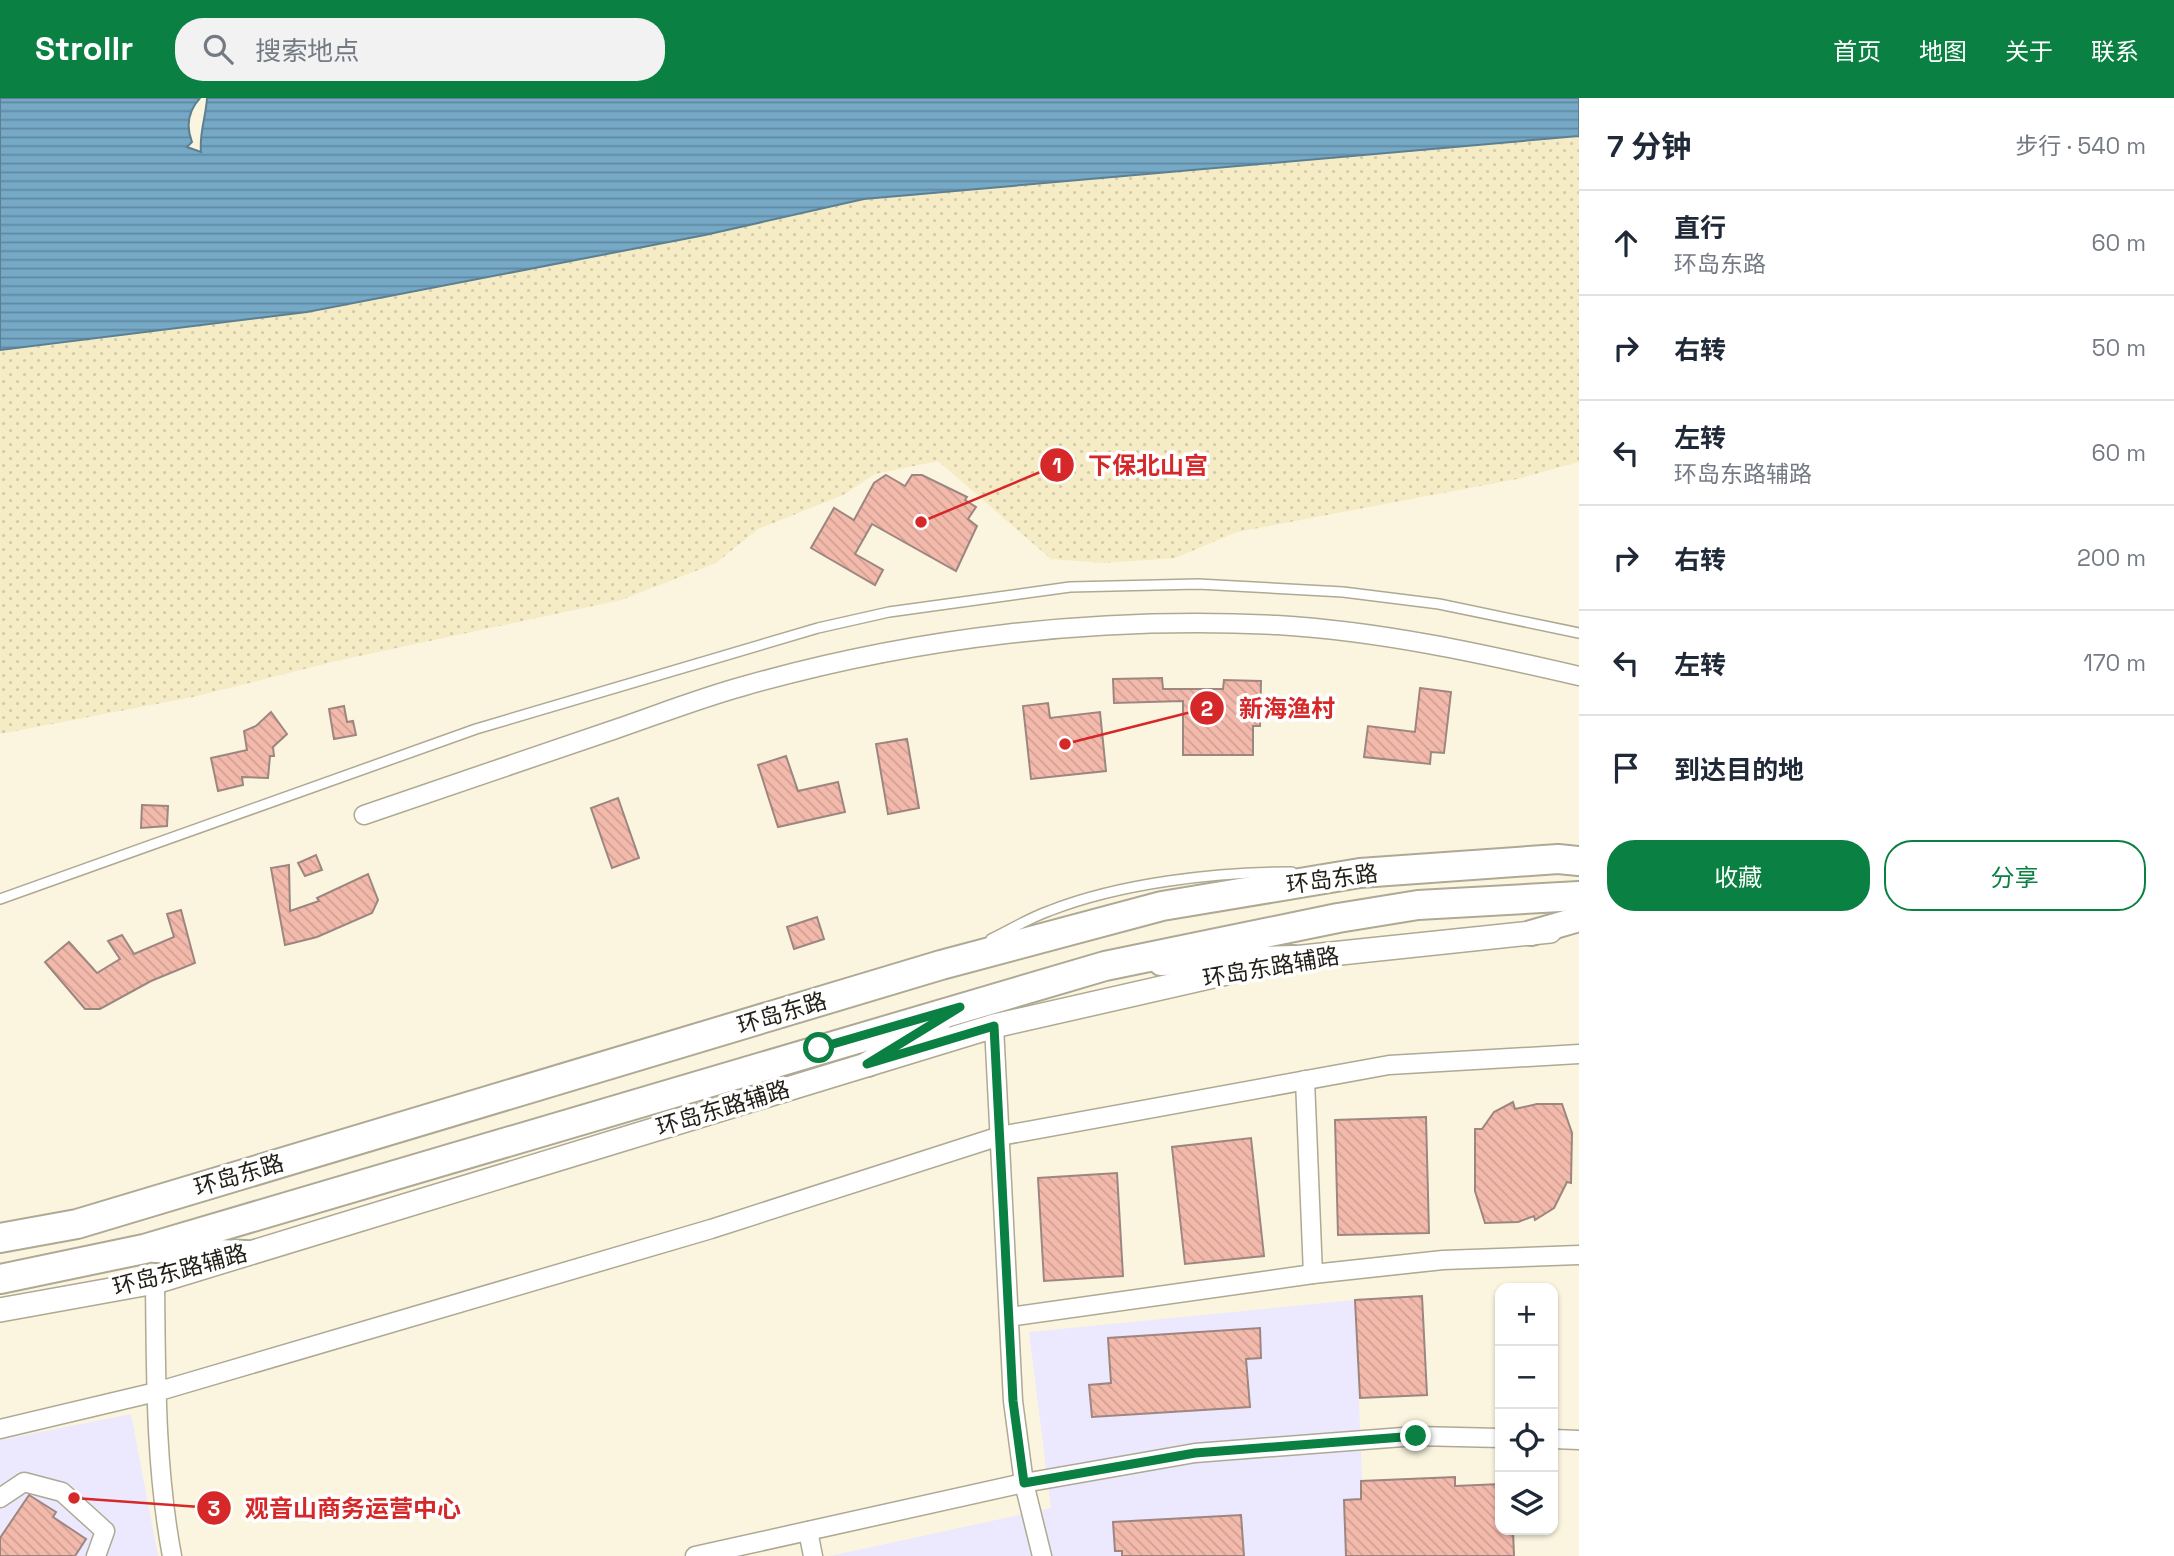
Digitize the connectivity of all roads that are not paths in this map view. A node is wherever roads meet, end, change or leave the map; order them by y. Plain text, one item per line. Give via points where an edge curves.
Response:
1 (1579, 633) edge
2 (1579, 676) edge
3 (364, 815) dead end
4 (1579, 861) edge
5 (1579, 896) edge
6 (0, 899) edge
7 (1579, 919) edge
8 (1579, 928) edge
9 (1531, 933) junction
10 (1293, 958) junction
11 (1105, 965) junction
12 (960, 1007) junction
13 (994, 1026) junction
14 (1579, 1054) edge
15 (867, 1064) junction
16 (1305, 1080) junction
17 (1000, 1136) junction
18 (0, 1238) edge
19 (144, 1249) junction
20 (246, 1253) junction
21 (1579, 1255) edge
22 (1313, 1274) junction
23 (0, 1279) edge
24 (155, 1282) junction
25 (0, 1310) edge
26 (1009, 1317) junction
27 (156, 1392) junction
28 (0, 1429) edge
29 (1495, 1438) edge
30 (1558, 1439) edge
31 (1579, 1440) edge
32 (1024, 1483) junction
33 (0, 1498) edge
34 (808, 1531) junction
35 (96, 1556) edge
36 (172, 1556) edge
37 (695, 1556) edge
38 (813, 1556) edge
39 (1042, 1556) edge

1 - 6 lane via 1439,604 1343,592 1198,584 1070,587 889,612 817,628 477,729
2 - 3 street via 1482,653 1277,625 1106,625 960,639 742,686
4 - 18 main road, 环岛东路 via 1360,873 1162,906 941,965 89,1220
5 - 11 main road, 环岛东路 via 1404,907
7 - 9 main road
8 - 9 street, 环岛东路辅路
9 - 10 street, 环岛东路辅路
10 - 11 main road
10 - 13 street, 环岛东路辅路
11 - 12 main road, 环岛东路
12 - 15 main road
12 - 19 main road, 环岛东路
13 - 15 street, 环岛东路辅路
13 - 17 street
14 - 16 street via 1389,1065
15 - 20 street, 环岛东路辅路
16 - 17 street
16 - 22 street
17 - 26 street
17 - 27 street via 711,1229
19 - 20 main road
19 - 23 main road, 环岛东路
20 - 24 street, 环岛东路辅路
21 - 22 street via 1443,1260
22 - 26 street
24 - 25 street, 环岛东路辅路
24 - 27 street
26 - 32 street via 1013,1401
27 - 28 street
27 - 36 street
29 - 32 street via 1416,1436 1195,1453
30 - 31 street
32 - 34 street
32 - 39 street
33 - 35 street via 24,1482 62,1492 105,1531
34 - 37 street
34 - 38 street

